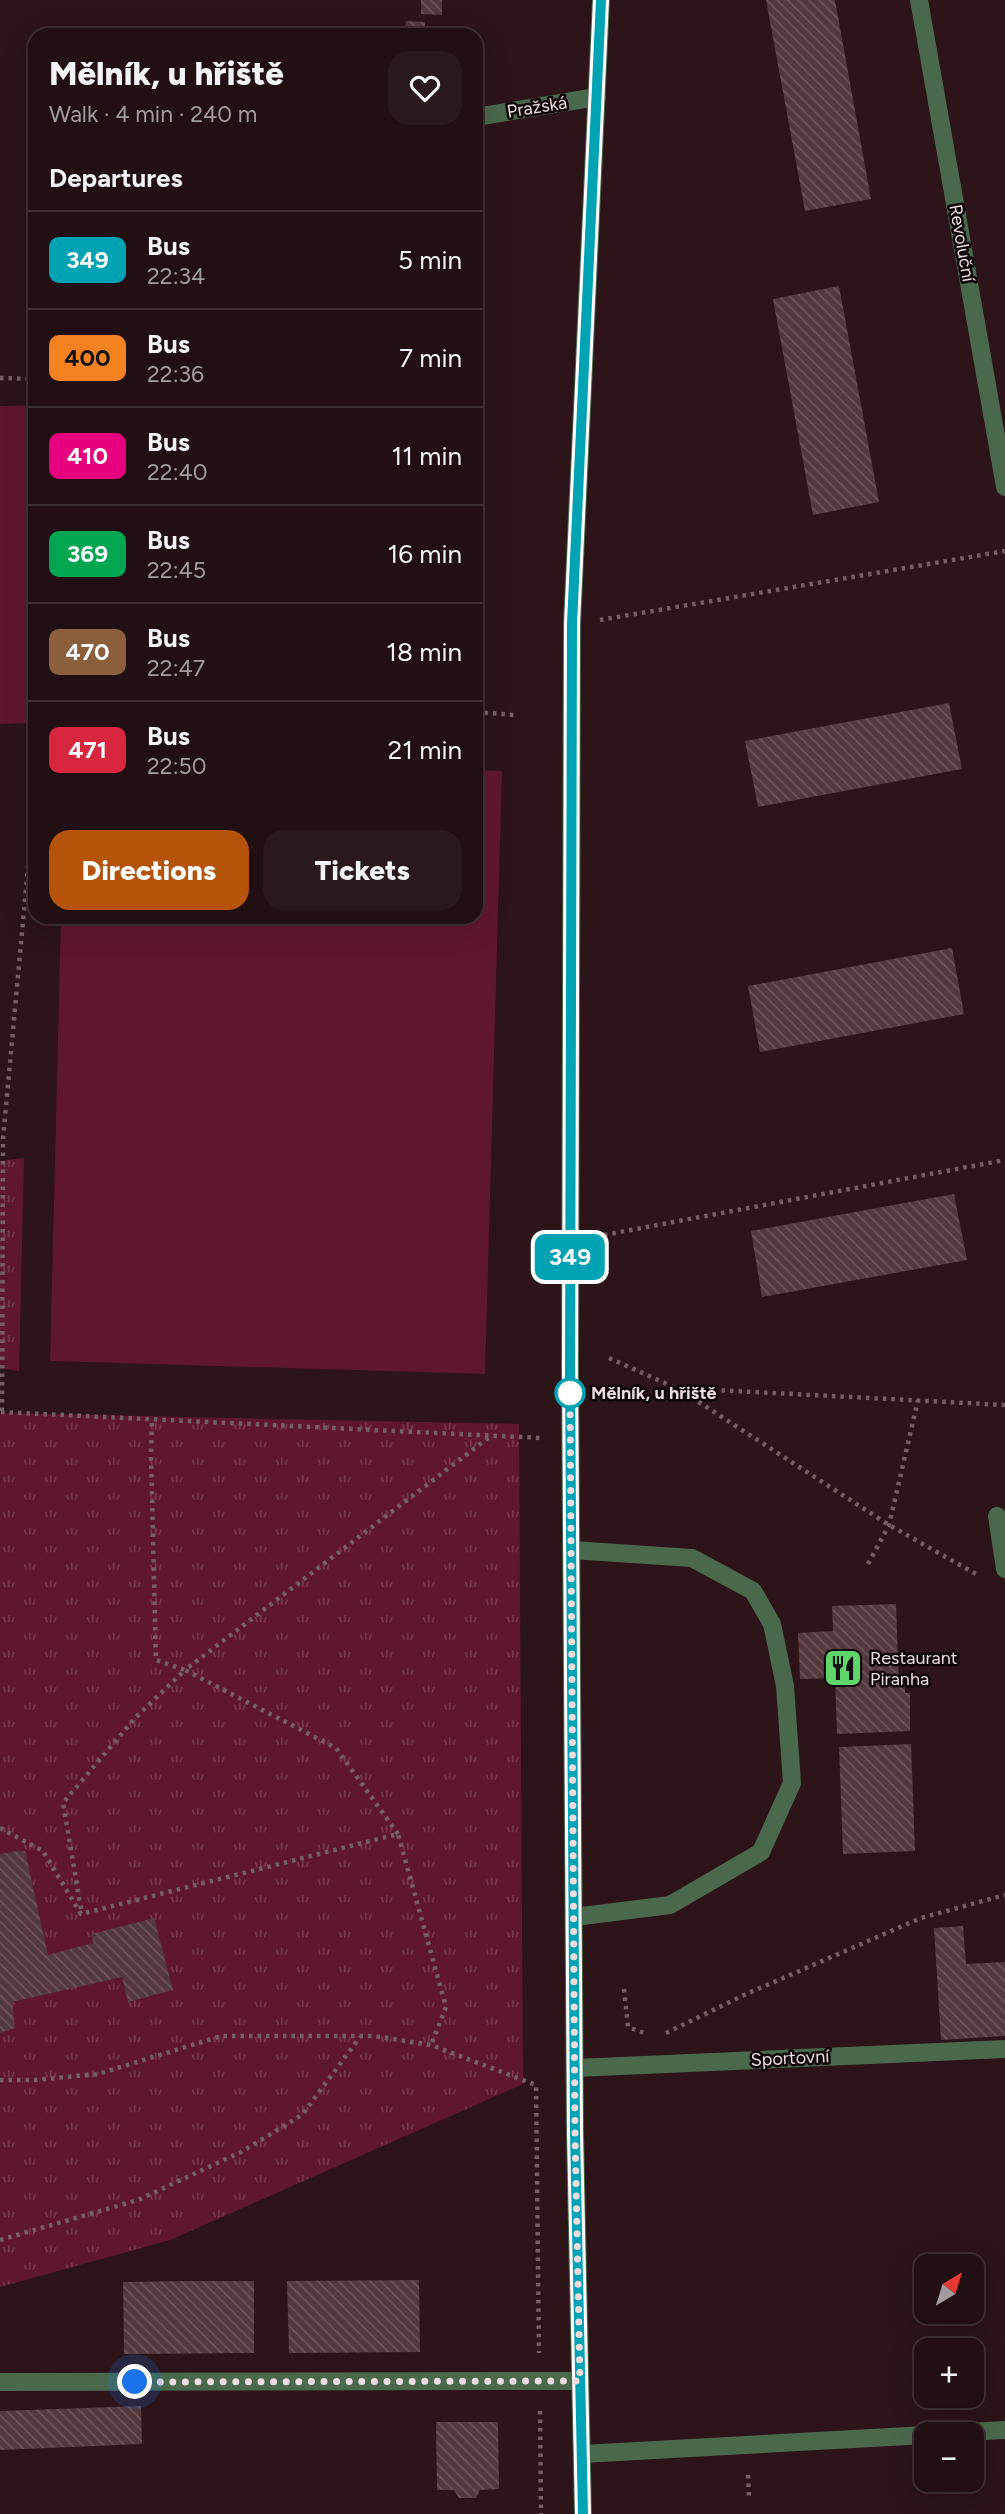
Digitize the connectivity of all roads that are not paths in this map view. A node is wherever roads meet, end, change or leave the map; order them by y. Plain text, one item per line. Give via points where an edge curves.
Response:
1 (601, 0) edge
2 (919, 0) edge
3 (597, 97) junction
4 (483, 116) edge
5 (1005, 486) edge
6 (997, 1516) dead end
7 (572, 1550) junction
8 (1005, 1569) edge
9 (574, 1917) junction
10 (1005, 2049) edge
11 (575, 2068) junction
12 (580, 2381) junction
13 (0, 2382) edge
14 (1005, 2430) edge
15 (984, 2431) edge
16 (914, 2436) edge
17 (582, 2454) junction
18 (583, 2514) edge

1 - 3 street
2 - 5 street, Revoluční
3 - 4 street, Pražská
3 - 7 street via 572,624
6 - 8 street
7 - 9 street
7 - 9 street via 692,1558 753,1591 772,1624 785,1686 792,1783 761,1852 670,1905
9 - 11 street
10 - 11 street, Sportovní
11 - 12 street
12 - 13 street
12 - 17 street
14 - 15 street
16 - 17 street
17 - 18 street

